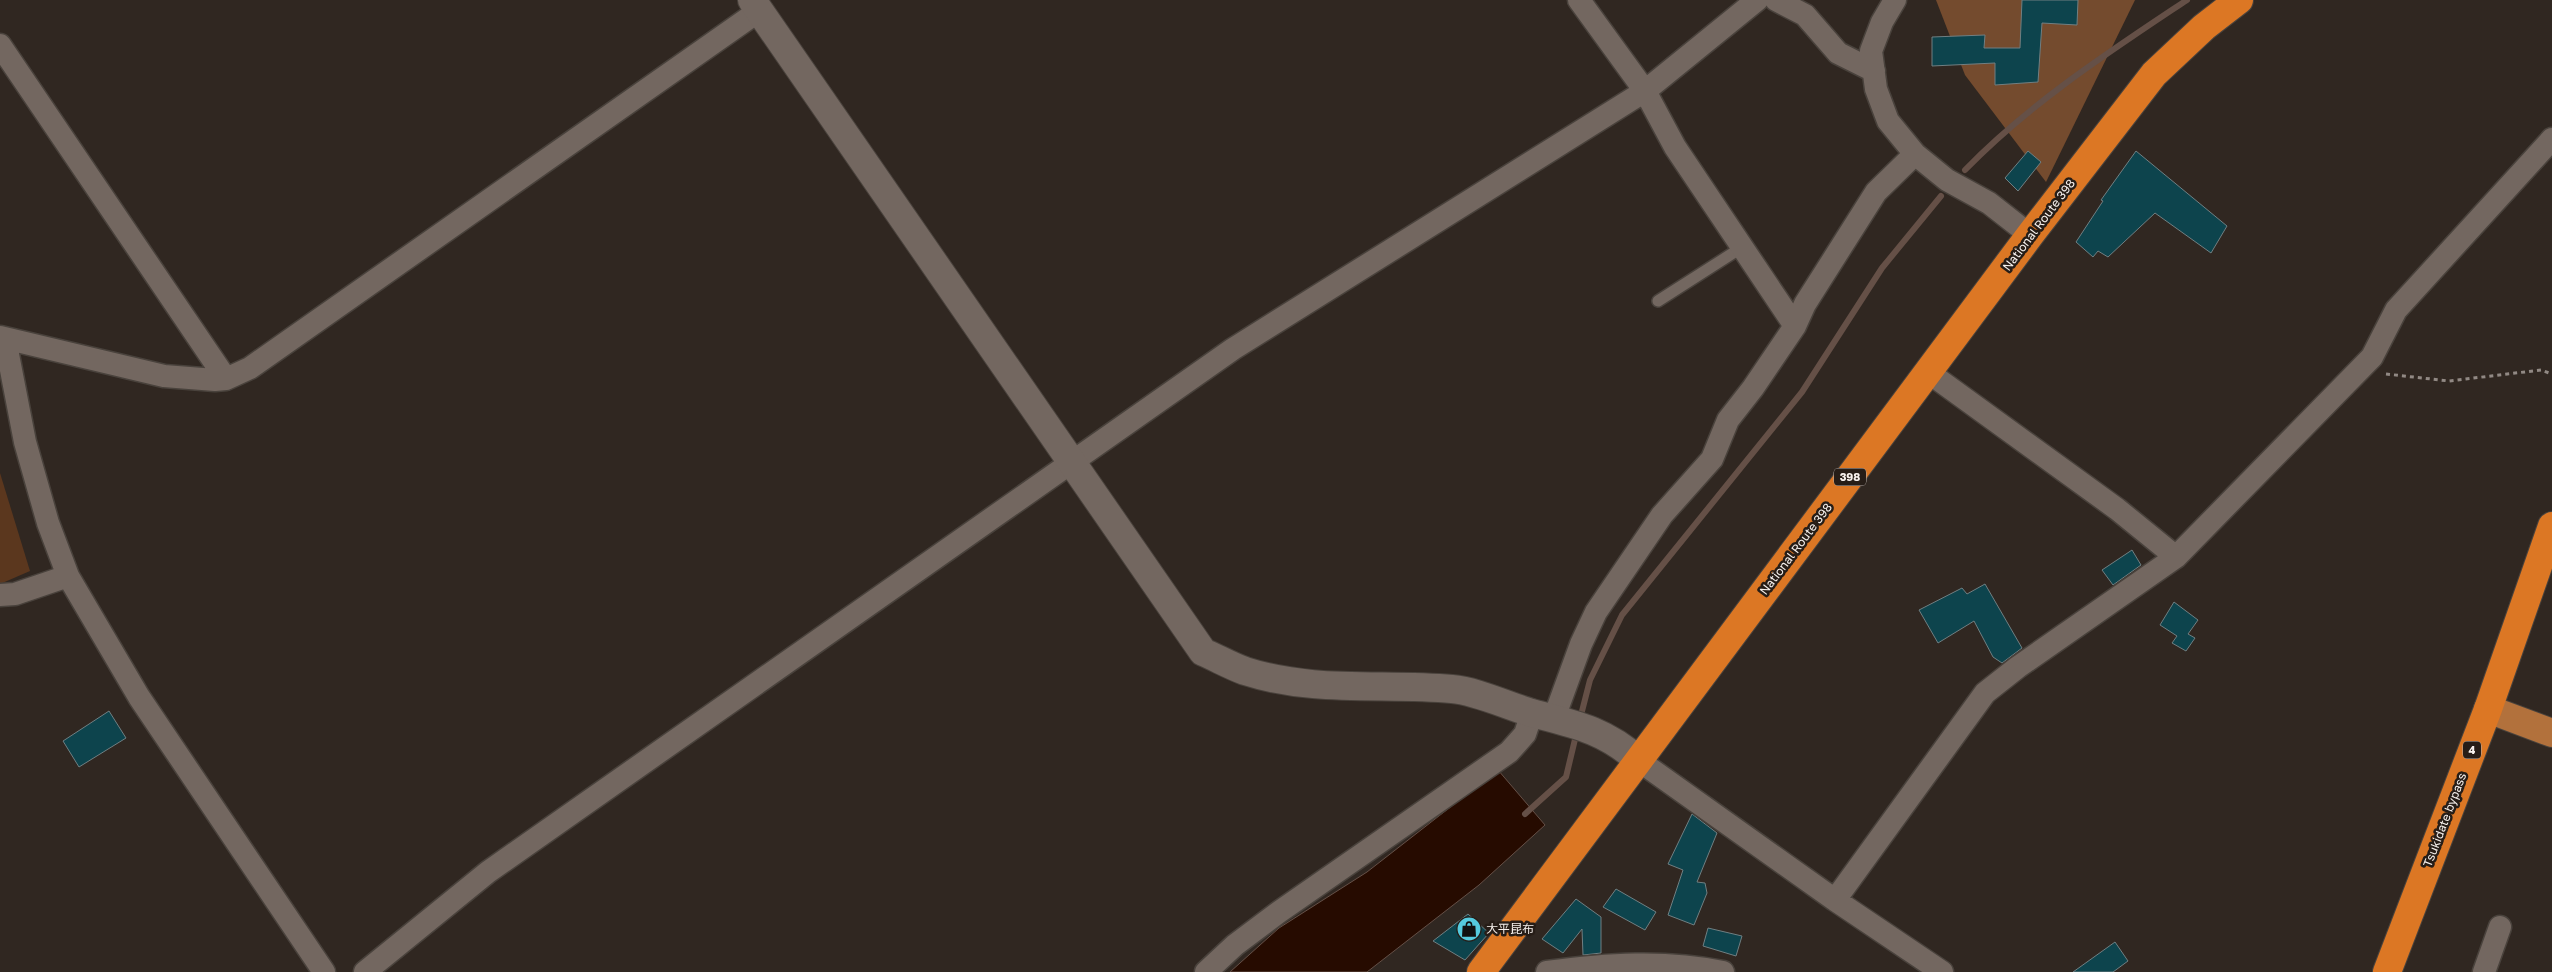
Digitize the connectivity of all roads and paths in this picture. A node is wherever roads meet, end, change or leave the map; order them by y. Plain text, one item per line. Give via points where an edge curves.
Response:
1 (1579, 0) edge
2 (1757, 0) edge
3 (1776, 0) edge
4 (1896, 0) edge
5 (2239, 0) edge
6 (756, 5) edge
7 (0, 45) edge
8 (1874, 71) junction
9 (1645, 91) junction
10 (2552, 139) edge
11 (1915, 154) junction
12 (2030, 235) junction
13 (1744, 246) junction
14 (1658, 301) dead end
15 (1795, 326) junction
16 (3, 338) edge
17 (1928, 372) junction
18 (2552, 374) edge
19 (2353, 376) junction
20 (226, 379) junction
21 (1072, 463) junction
22 (2552, 526) edge
23 (2176, 557) junction
24 (68, 576) junction
25 (0, 595) edge
26 (2488, 709) junction
27 (1550, 717) junction
28 (2552, 732) edge
29 (1638, 760) junction
30 (1835, 900) junction
31 (2500, 927) dead end
32 (324, 972) edge
33 (365, 972) edge
34 (1206, 972) edge
35 (1482, 972) edge
36 (1548, 972) edge
37 (1723, 972) edge
38 (1942, 972) edge
39 (2386, 972) edge
40 (2484, 972) edge

1 - 9 street
2 - 9 street
3 - 8 street via 1805,15 1838,53
4 - 8 street via 1882,22 1871,51
5 - 12 highway, National Route 398 / 398 via 2204,27 2154,74
6 - 20 street via 250,368
6 - 21 street
7 - 20 street
8 - 11 street via 1876,89 1888,121
9 - 13 street via 1675,148
9 - 21 street via 1233,349
10 - 19 street via 2396,310 2372,356
11 - 12 street via 1947,180 1988,203
11 - 15 street via 1876,192 1805,304
12 - 17 highway, National Route 398 / 398
13 - 14 lane
13 - 15 street
15 - 27 street via 1728,420 1712,459 1662,515 1596,612
16 - 20 street via 164,376
16 - 24 street via 48,523
17 - 23 street via 2117,509
17 - 29 highway, National Route 398 / 398
18 - 19 path via 2541,370 2449,381 2394,373
19 - 23 street
21 - 27 street via 1203,652 1244,671 1287,681 1333,686 1454,689
21 - 33 street via 488,872
22 - 26 highway, Tsukidate bypass / 4
23 - 30 street via 1984,693
24 - 25 street via 15,594
24 - 32 street via 139,697
26 - 28 main road
26 - 39 highway, Tsukidate bypass / 4
27 - 29 street via 1605,736 1619,743
27 - 34 street via 1525,734 1508,752 1234,945
29 - 30 street
29 - 35 highway, National Route 398 / 398
30 - 38 street
31 - 40 street
36 - 37 street via 1611,964 1661,965

